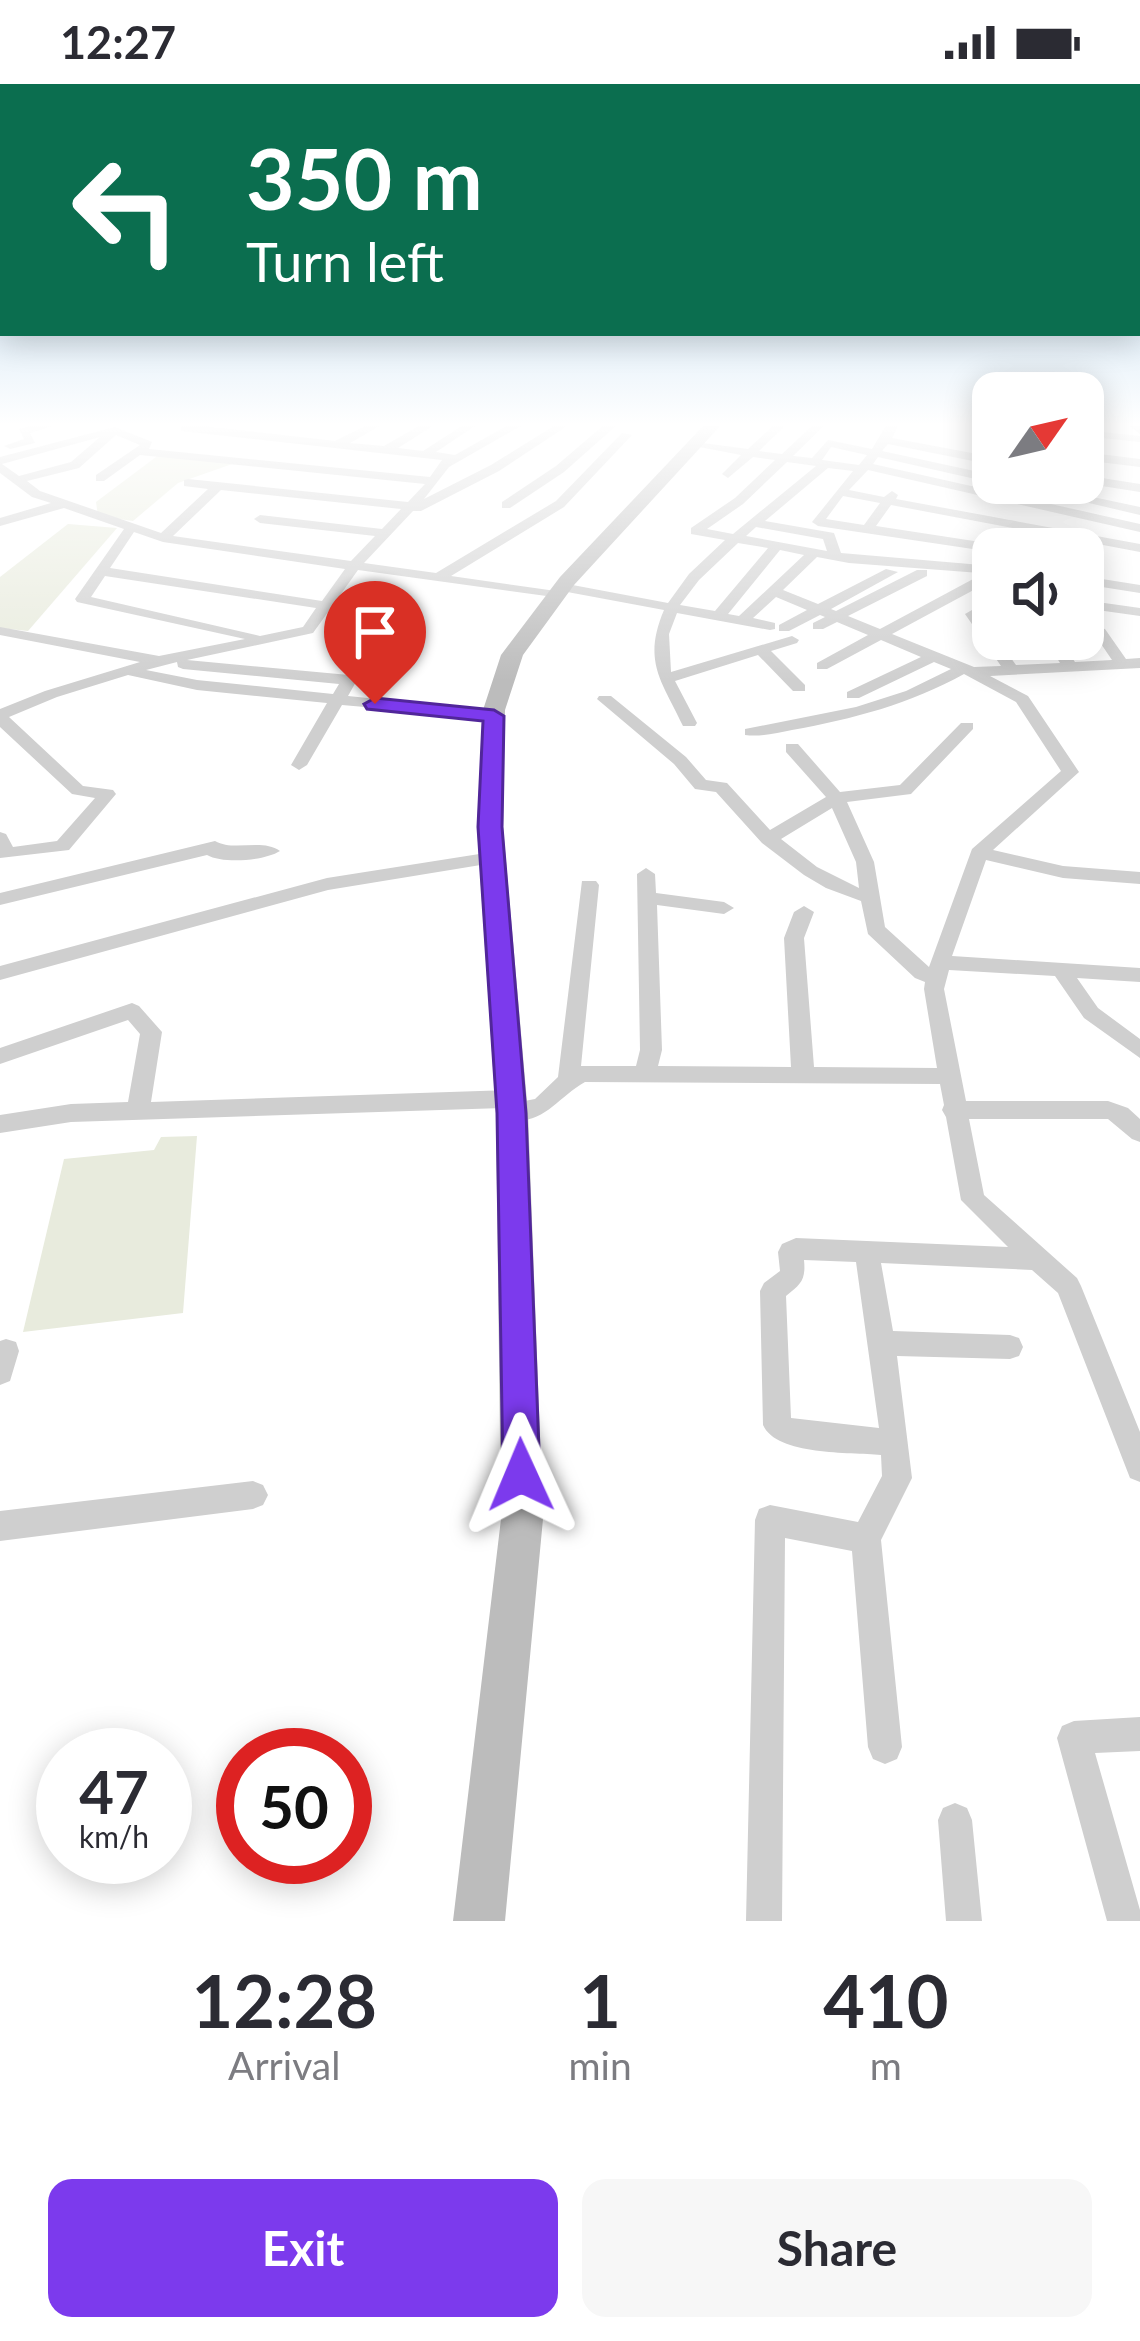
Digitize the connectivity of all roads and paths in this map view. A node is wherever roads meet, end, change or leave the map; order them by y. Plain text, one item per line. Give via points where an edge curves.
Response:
1 (41, 510) edge
2 (82, 510) edge
3 (193, 510) edge
4 (268, 510) edge
5 (391, 510) edge
6 (408, 510) edge
7 (411, 510) edge
8 (551, 510) edge
9 (634, 510) edge
10 (723, 510) edge
11 (770, 510) edge
12 (834, 510) edge
13 (881, 510) edge
14 (933, 510) edge
15 (938, 510) joint
16 (1056, 510) edge
17 (406, 512) junction
18 (761, 518) junction
19 (260, 519) junction
20 (0, 522) edge
21 (827, 527) junction
22 (130, 528) junction
23 (1140, 528) edge
24 (867, 529) junction
25 (385, 533) junction
26 (164, 538) junction
27 (738, 538) junction
28 (972, 545) edge
29 (776, 546) junction
30 (235, 548) junction
31 (1140, 548) edge
32 (814, 553) junction
33 (835, 556) junction
34 (355, 565) junction
35 (972, 568) edge
36 (100, 571) junction
37 (891, 572) dead end
38 (922, 573) dead end
39 (438, 578) junction
40 (1104, 583) edge
41 (972, 585) edge
42 (1140, 589) edge
43 (771, 590) junction
44 (559, 591) junction
45 (328, 606) junction
46 (1104, 607) edge
47 (674, 608) junction
48 (1140, 611) edge
49 (718, 616) junction
50 (835, 616) junction
51 (817, 618) junction
52 (742, 621) junction
53 (0, 631) edge
54 (782, 631) junction
55 (880, 636) junction
56 (1104, 636) edge
57 (264, 638) junction
58 (762, 650) junction
59 (933, 658) junction
60 (1005, 660) edge
61 (1066, 660) edge
62 (159, 661) junction
63 (1131, 663) edge
64 (822, 666) dead end
65 (1071, 667) junction
66 (1012, 670) junction
67 (127, 671) junction
68 (967, 671) junction
69 (896, 676) junction
70 (667, 679) junction
71 (799, 688) dead end
72 (923, 692) junction
73 (853, 695) dead end
74 (605, 699) dead end
75 (339, 700) junction
76 (0, 716) edge
77 (494, 716) junction
78 (689, 723) dead end
79 (967, 726) dead end
80 (751, 732) dead end
81 (792, 748) dead end
82 (299, 765) dead end
83 (836, 798) junction
84 (0, 838) edge
85 (768, 838) junction
86 (271, 851) dead end
87 (979, 853) junction
88 (492, 858) junction
89 (646, 874) dead end
90 (1140, 878) edge
91 (589, 885) dead end
92 (872, 897) junction
93 (648, 898) junction
94 (0, 899) edge
95 (724, 908) dead end
96 (804, 912) dead end
97 (938, 970) junction
98 (1060, 970) junction
99 (0, 973) edge
100 (1140, 975) edge
101 (1140, 1051) edge
102 (0, 1056) edge
103 (645, 1074) junction
104 (803, 1075) junction
105 (947, 1076) junction
106 (569, 1080) junction
107 (511, 1106) junction
108 (138, 1110) junction
109 (953, 1110) junction
110 (0, 1124) edge
111 (1140, 1133) edge
112 (867, 1253) junction
113 (1038, 1259) junction
114 (882, 1343) junction
115 (1010, 1347) dead end
116 (1133, 1423) edge
117 (894, 1444) junction
118 (1140, 1468) edge
119 (254, 1495) dead end
120 (0, 1526) edge
121 (866, 1539) junction
122 (1140, 1734) edge
123 (885, 1747) dead end
124 (955, 1820) dead end
125 (479, 1921) edge
126 (764, 1921) edge
127 (964, 1921) edge
128 (1124, 1921) edge

1 - 20 street
2 - 22 street
3 - 26 street
4 - 19 street
5 - 17 street
6 - 17 street
7 - 17 street
8 - 39 street
9 - 44 main road
10 - 27 street via 696,531
11 - 18 street
12 - 21 street
13 - 24 street
14 - 15 street
15 - 31 street
16 - 23 street
17 - 25 street
18 - 21 street
18 - 27 street
19 - 25 street
19 - 30 street
21 - 24 street
21 - 33 street
22 - 26 street
22 - 36 street
24 - 28 street
25 - 34 street
26 - 30 street
27 - 29 street
27 - 47 street via 698,572
29 - 32 street
29 - 49 street
30 - 34 street
32 - 33 street
32 - 43 street
33 - 35 street
34 - 39 street
34 - 45 street
36 - 45 street
36 - 57 street via 82,599
37 - 51 street
38 - 50 street
39 - 44 street
40 - 42 street
41 - 55 street
43 - 51 street
43 - 52 street
44 - 47 street
44 - 77 main road via 512,655
45 - 57 street via 308,630
46 - 48 street
47 - 49 street
47 - 70 street via 661,633
49 - 52 street
50 - 51 street
50 - 55 street
51 - 54 street
52 - 54 street
53 - 62 street
54 - 58 street
55 - 59 street
55 - 64 street
56 - 63 street
57 - 62 street
58 - 70 street
58 - 71 street
59 - 68 street
59 - 69 street
60 - 66 street
61 - 65 street
62 - 67 street
62 - 75 street via 349,680
63 - 65 street
65 - 66 street
66 - 68 street
67 - 75 street
67 - 76 street
68 - 72 street
68 - 87 street via 1022,700 1070,772
69 - 72 street
69 - 73 street
70 - 78 street
72 - 80 street via 854,716
74 - 85 street via 701,785 721,787
75 - 77 street
75 - 82 street
76 - 84 street via 78,790 107,794 63,846 6,854
77 - 88 main road
79 - 83 street via 905,790
81 - 83 street
83 - 85 street
83 - 92 street via 866,862
85 - 92 street via 854,896
86 - 94 street via 216,854 215,847
87 - 90 street
87 - 97 street
88 - 99 street via 327,884
88 - 107 main road
89 - 93 street
91 - 106 street
92 - 97 street via 880,935 922,973
93 - 95 street
93 - 103 street
96 - 104 street via 794,938
97 - 98 street
97 - 105 street
98 - 100 street
98 - 101 street via 1091,1013
102 - 108 street via 132,1011 151,1032
103 - 104 street
103 - 106 street
104 - 105 street
105 - 109 street
106 - 107 street via 542,1106
107 - 108 street
107 - 125 main road via 522,1519
108 - 110 street
109 - 111 street via 1108,1110
109 - 113 street via 973,1200
112 - 113 street
112 - 114 street
112 - 117 street via 790,1252 793,1276 773,1291 777,1425 788,1433
113 - 116 street via 1068,1286
114 - 115 street
114 - 117 street
116 - 118 street
117 - 121 street via 897,1478
119 - 120 street
121 - 123 street
121 - 126 street via 770,1520
122 - 128 street via 1074,1738
124 - 127 street

